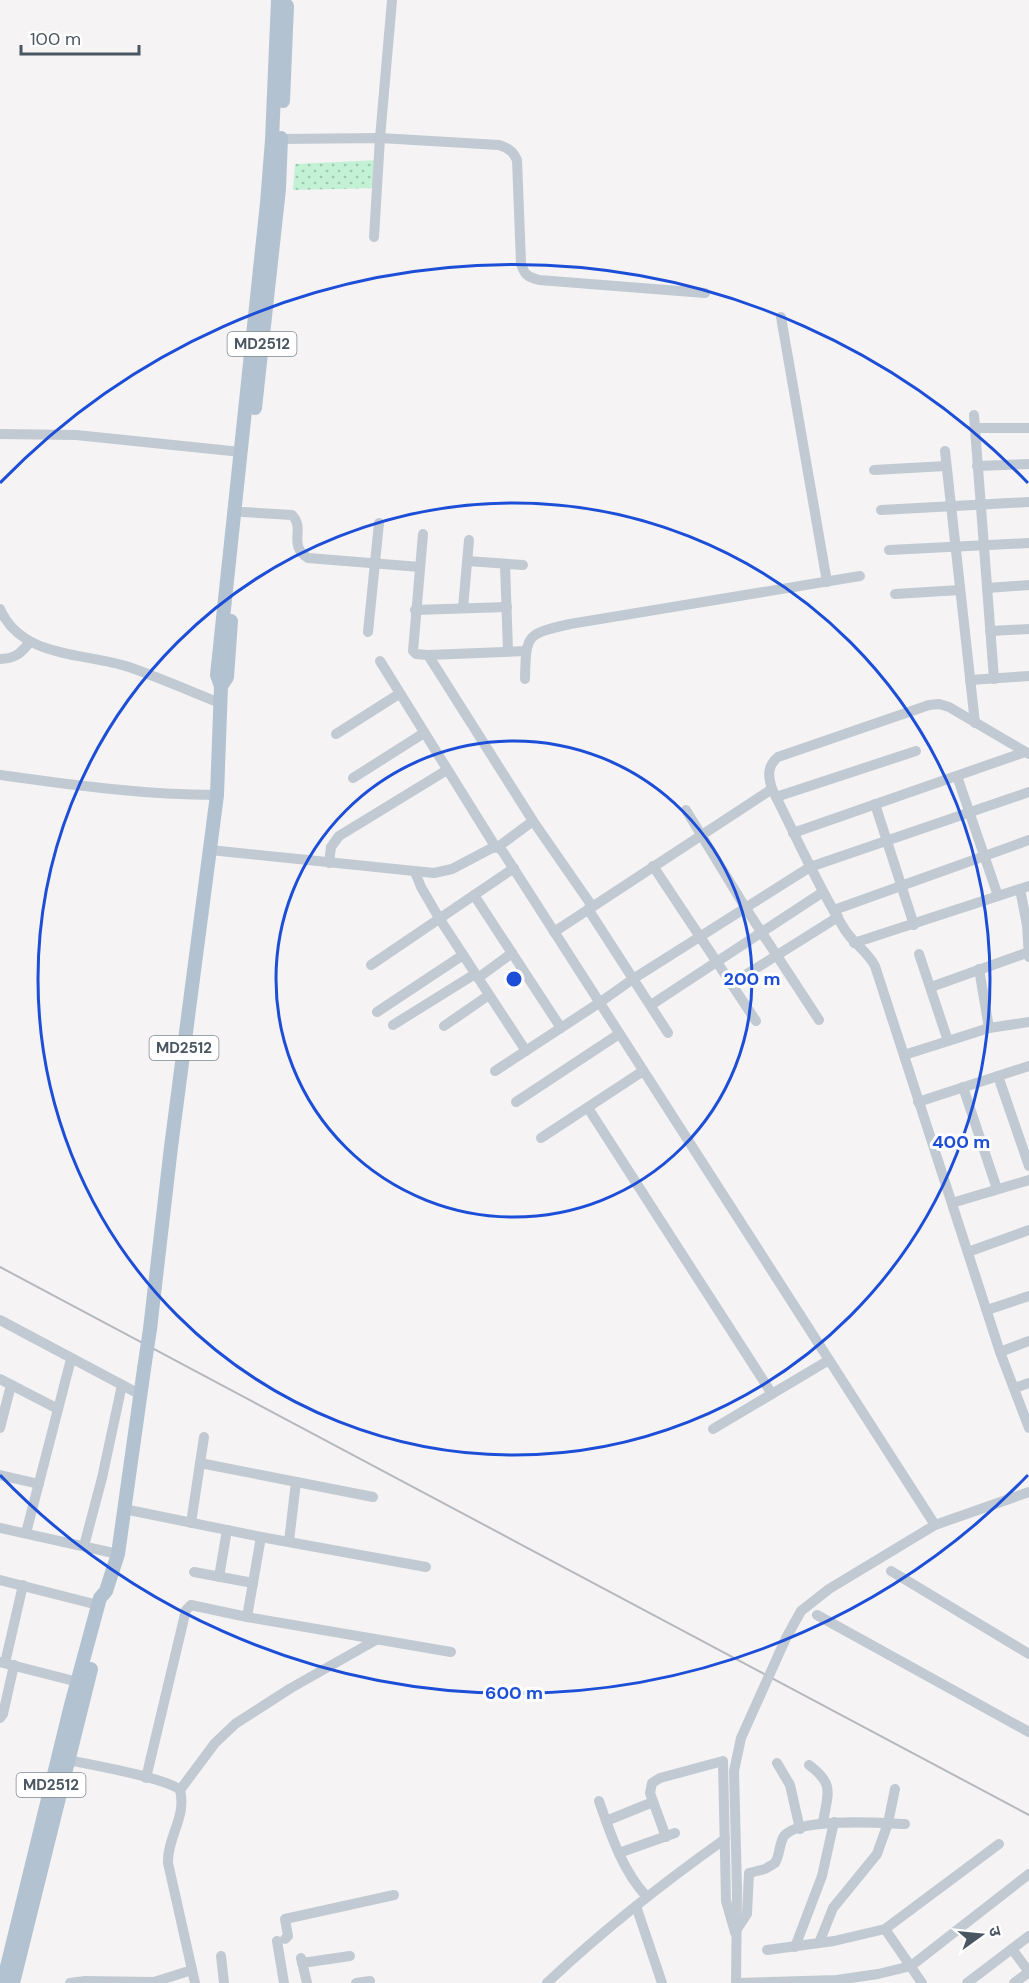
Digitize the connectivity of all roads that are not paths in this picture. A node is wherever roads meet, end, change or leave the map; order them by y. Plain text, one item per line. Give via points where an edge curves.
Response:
1 (278, 0) edge
2 (287, 0) edge
3 (392, 0) edge
4 (380, 138) junction
5 (281, 140) junction
6 (374, 237) dead end
7 (705, 293) dead end
8 (781, 317) dead end
9 (974, 415) dead end
10 (974, 428) junction
11 (1029, 428) edge
12 (0, 435) edge
13 (945, 451) dead end
14 (242, 452) junction
15 (1029, 464) edge
16 (946, 466) junction
17 (977, 466) junction
18 (874, 470) dead end
19 (1029, 502) edge
20 (980, 504) junction
21 (951, 506) junction
22 (881, 510) dead end
23 (243, 512) junction
24 (379, 523) dead end
25 (423, 534) dead end
26 (469, 540) dead end
27 (1029, 543) edge
28 (983, 545) junction
29 (955, 547) junction
30 (889, 550) dead end
31 (467, 561) junction
32 (374, 563) junction
33 (505, 564) junction
34 (523, 565) dead end
35 (420, 567) junction
36 (860, 576) dead end
37 (827, 582) junction
38 (1029, 585) edge
39 (987, 588) junction
40 (960, 590) junction
41 (895, 594) dead end
42 (507, 607) junction
43 (463, 608) junction
44 (0, 609) edge
45 (415, 610) junction
46 (1029, 629) edge
47 (368, 632) dead end
48 (990, 632) junction
49 (30, 642) junction
50 (508, 651) junction
51 (526, 651) junction
52 (428, 655) junction
53 (0, 659) edge
54 (380, 661) dead end
55 (1029, 676) edge
56 (525, 679) dead end
57 (993, 679) junction
58 (970, 680) junction
59 (221, 686) junction
60 (399, 694) junction
61 (220, 703) junction
62 (975, 723) junction
63 (336, 734) dead end
64 (424, 734) junction
65 (916, 751) dead end
66 (1027, 753) edge
67 (447, 770) junction
68 (0, 775) edge
69 (957, 776) junction
70 (354, 778) dead end
71 (1029, 792) edge
72 (773, 793) junction
73 (217, 795) junction
74 (875, 804) junction
75 (686, 810) dead end
76 (969, 812) junction
77 (533, 821) junction
78 (793, 833) junction
79 (701, 835) junction
80 (887, 839) junction
81 (1029, 840) edge
82 (496, 847) junction
83 (210, 850) junction
84 (983, 856) junction
85 (329, 863) junction
86 (653, 866) junction
87 (810, 867) junction
88 (514, 868) junction
89 (415, 872) junction
90 (902, 885) junction
91 (1024, 887) edge
92 (823, 892) junction
93 (474, 895) junction
94 (998, 896) junction
95 (590, 907) junction
96 (745, 907) junction
97 (836, 914) junction
98 (439, 918) junction
99 (914, 925) junction
100 (761, 931) junction
101 (554, 932) junction
102 (699, 936) junction
103 (854, 943) junction
104 (1029, 952) edge
105 (512, 953) junction
106 (777, 954) junction
107 (919, 954) dead end
108 (463, 955) junction
109 (1029, 957) edge
110 (716, 962) junction
111 (371, 965) dead end
112 (979, 969) junction
113 (477, 976) junction
114 (633, 978) junction
115 (731, 984) junction
116 (931, 987) junction
117 (489, 994) junction
118 (599, 1004) junction
119 (651, 1005) junction
120 (377, 1012) dead end
121 (819, 1020) dead end
122 (756, 1021) dead end
123 (1029, 1022) edge
124 (393, 1025) dead end
125 (444, 1026) dead end
126 (561, 1028) junction
127 (989, 1028) junction
128 (668, 1033) dead end
129 (619, 1034) junction
130 (948, 1041) junction
131 (526, 1051) junction
132 (904, 1055) junction
133 (1029, 1066) edge
134 (495, 1071) dead end
135 (643, 1071) junction
136 (998, 1076) junction
137 (963, 1087) junction
138 (918, 1101) junction
139 (516, 1102) dead end
140 (588, 1108) junction
141 (541, 1138) dead end
142 (1029, 1166) edge
143 (1029, 1180) edge
144 (997, 1189) junction
145 (952, 1203) junction
146 (1029, 1230) edge
147 (968, 1252) junction
148 (1029, 1296) edge
149 (987, 1310) junction
150 (0, 1320) edge
151 (1029, 1341) edge
152 (1000, 1352) junction
153 (71, 1359) junction
154 (829, 1360) junction
155 (0, 1380) edge
156 (1029, 1383) edge
157 (11, 1385) junction
158 (122, 1385) junction
159 (1015, 1388) junction
160 (772, 1394) junction
161 (141, 1395) junction
162 (58, 1409) junction
163 (1028, 1424) edge
164 (0, 1428) edge
165 (713, 1429) dead end
166 (204, 1437) dead end
167 (200, 1463) junction
168 (0, 1475) edge
169 (296, 1482) junction
170 (39, 1484) junction
171 (1029, 1492) edge
172 (373, 1497) dead end
173 (124, 1509) junction
174 (191, 1523) junction
175 (935, 1525) junction
176 (0, 1528) edge
177 (228, 1530) junction
178 (26, 1533) junction
179 (261, 1537) junction
180 (289, 1541) junction
181 (84, 1546) junction
182 (118, 1554) junction
183 (426, 1567) dead end
184 (891, 1571) dead end
185 (194, 1572) dead end
186 (219, 1577) junction
187 (0, 1580) edge
188 (253, 1583) junction
189 (23, 1585) junction
190 (106, 1591) junction
191 (98, 1605) junction
192 (817, 1615) dead end
193 (247, 1617) junction
194 (376, 1640) junction
195 (451, 1652) dead end
196 (1029, 1654) edge
197 (6, 1663) edge
198 (78, 1682) junction
199 (0, 1718) edge
200 (1029, 1732) edge
201 (63, 1759) junction
202 (777, 1763) dead end
203 (809, 1765) dead end
204 (146, 1778) junction
205 (895, 1789) dead end
206 (180, 1790) junction
207 (599, 1801) dead end
208 (653, 1802) junction
209 (606, 1821) junction
210 (828, 1822) junction
211 (888, 1823) junction
212 (905, 1824) dead end
213 (800, 1828) junction
214 (725, 1839) junction
215 (999, 1844) dead end
216 (619, 1853) junction
217 (1029, 1874) edge
218 (394, 1895) dead end
219 (647, 1896) junction
220 (636, 1906) junction
221 (885, 1929) junction
222 (735, 1932) junction
223 (1029, 1936) edge
224 (819, 1943) junction
225 (6, 1945) edge
226 (795, 1947) junction
227 (1012, 1949) junction
228 (767, 1950) dead end
229 (221, 1956) dead end
230 (350, 1956) dead end
231 (911, 1966) junction
232 (192, 1970) junction
233 (1029, 1972) edge
234 (370, 1981) dead end
235 (154, 1982) edge
236 (838, 1982) edge
237 (3, 1983) edge
238 (13, 1983) edge
239 (70, 1983) edge
240 (195, 1983) edge
241 (224, 1983) edge
242 (284, 1983) edge
243 (307, 1983) edge
244 (356, 1983) edge
245 (547, 1983) edge
246 (662, 1983) edge
247 (736, 1983) edge
248 (922, 1983) edge
249 (967, 1983) edge
250 (1014, 1983) edge

1 - 14 main road, MD2512 via 272,140
2 - 5 main road, MD2512
3 - 4 street
4 - 5 street
4 - 6 street
4 - 7 street via 499,145 514,153 521,263 528,278
5 - 23 main road, MD2512
8 - 37 street
9 - 10 street
10 - 11 street
10 - 17 street
12 - 14 street via 76,435
13 - 16 street
14 - 59 main road, MD2512 via 217,675
15 - 17 street
16 - 18 street
16 - 21 street
17 - 20 street
19 - 20 street
20 - 21 street
20 - 28 street
21 - 22 street
21 - 29 street
23 - 32 street via 292,515 297,524 298,550 308,558
23 - 59 main road, MD2512 via 227,677
24 - 32 street
25 - 35 street
26 - 31 street
27 - 28 street
28 - 29 street
28 - 39 street
29 - 30 street
29 - 40 street
31 - 33 street
31 - 43 street
32 - 35 street
32 - 47 street
33 - 34 street
33 - 42 street
35 - 45 street
36 - 37 street
37 - 51 street via 539,631 529,640
38 - 39 street
39 - 48 street
40 - 41 street
40 - 58 street
42 - 43 street
42 - 50 street
43 - 45 street
44 - 49 street via 12,630
45 - 52 street via 412,651
46 - 48 street
48 - 57 street
49 - 53 street via 18,656
49 - 61 street via 127,666
50 - 51 street
50 - 52 street
51 - 56 street
52 - 77 street
54 - 60 street
55 - 57 street
57 - 58 street
58 - 62 street
59 - 61 main road, MD2512
60 - 63 street
60 - 64 street
61 - 73 main road, MD2512
62 - 66 street
62 - 72 street via 949,707 929,705 778,757 769,768
64 - 67 street
64 - 70 street
65 - 72 street
66 - 69 street
67 - 82 street
67 - 85 street via 339,836 331,847
68 - 73 street via 139,793
69 - 74 street
69 - 76 street
71 - 76 street
72 - 78 street
72 - 79 street
73 - 83 main road, MD2512
74 - 78 street
74 - 80 street
75 - 79 street
76 - 80 street
76 - 84 street
77 - 82 street
77 - 95 street
78 - 87 street
79 - 86 street
79 - 96 street
80 - 87 street
80 - 90 street
81 - 84 street
82 - 88 street
82 - 89 street via 452,870
83 - 85 street
83 - 161 main road, MD2512, bridge
84 - 90 street
84 - 94 street
85 - 89 street
86 - 95 street
86 - 102 street
87 - 92 street
87 - 96 street
88 - 93 street
88 - 101 street
89 - 98 street
90 - 97 street
90 - 99 street
91 - 94 street
91 - 104 street
92 - 97 street
92 - 100 street
93 - 98 street
93 - 105 street
94 - 99 street
95 - 101 street
95 - 114 street
96 - 100 street
96 - 102 street
97 - 103 street
97 - 106 street
98 - 108 street
98 - 111 street
99 - 103 street
100 - 106 street
100 - 110 street
101 - 118 street
102 - 110 street
102 - 114 street
103 - 132 street via 875,966
104 - 109 street
104 - 112 street
105 - 113 street
105 - 126 street
106 - 115 street
106 - 121 street
107 - 116 street
108 - 113 street
108 - 120 street
110 - 115 street
110 - 119 street
112 - 116 street
112 - 127 street
113 - 117 street
113 - 124 street
114 - 118 street
114 - 119 street
115 - 122 street
116 - 130 street
117 - 125 street
117 - 131 street
118 - 126 street
118 - 129 street
119 - 128 street
123 - 127 street
126 - 131 street
127 - 130 street
129 - 135 street
129 - 139 street
130 - 132 street
131 - 134 street
132 - 138 street
133 - 136 street
135 - 140 street
135 - 154 street
136 - 137 street
136 - 142 street
137 - 138 street
137 - 144 street
138 - 145 street
140 - 141 street
140 - 160 street
143 - 144 street
144 - 145 street
145 - 147 street
146 - 147 street
147 - 149 street
148 - 149 street
149 - 152 street
150 - 153 street
151 - 152 street
152 - 159 street
153 - 158 street
153 - 162 street
154 - 160 street
154 - 175 street
155 - 157 street
156 - 159 street
157 - 162 street
157 - 164 street
158 - 161 street
158 - 181 street
159 - 163 street
160 - 165 street
161 - 173 main road, MD2512
162 - 170 street
166 - 167 street
167 - 169 street
167 - 174 street
168 - 170 street
169 - 172 street
169 - 180 street
170 - 178 street
171 - 175 street
173 - 174 street
173 - 182 main road, MD2512
174 - 177 street
175 - 222 street, bridge via 829,1589 801,1611 786,1638 741,1738 734,1771
176 - 178 street
177 - 179 street
177 - 186 street
178 - 181 street
179 - 180 street
179 - 188 street
180 - 183 street
181 - 182 street
182 - 190 main road, MD2512
184 - 196 street
185 - 186 street
186 - 188 street
187 - 189 street
188 - 193 street
189 - 191 street
189 - 197 street
190 - 191 main road, MD2512
190 - 201 main road, MD2512 via 108,1601
191 - 198 main road, MD2512
192 - 200 street
193 - 194 street
193 - 204 street via 188,1607
194 - 195 street
194 - 206 street via 235,1724 215,1743
197 - 198 street
197 - 199 street
198 - 201 main road, MD2512
201 - 204 street
201 - 225 main road, MD2512
201 - 238 main road, MD2512
202 - 213 street via 790,1785
203 - 210 street via 827,1783
204 - 206 street
205 - 211 street
206 - 232 street via 183,1804 168,1863
207 - 209 street
208 - 209 street
208 - 214 street via 650,1787 655,1780 723,1761
208 - 216 street via 670,1835
209 - 216 street
210 - 211 street
210 - 213 street
210 - 226 street via 822,1876
211 - 212 street
211 - 224 street via 877,1854 833,1908
213 - 222 street via 785,1835 771,1867 749,1873 747,1914
214 - 219 street
214 - 222 street via 726,1901
215 - 221 street
216 - 219 street via 629,1874
217 - 231 street
218 - 242 street via 285,1919 288,1936 281,1940
219 - 220 street
220 - 245 street
220 - 246 street
221 - 224 street
221 - 231 street
222 - 247 street
223 - 227 street
224 - 226 street
225 - 237 main road, MD2512
226 - 228 street
227 - 233 street
227 - 249 street
229 - 241 street
230 - 243 street via 302,1961
231 - 236 street
231 - 248 street
232 - 235 street
232 - 240 street
233 - 250 street
234 - 244 street
235 - 239 street
236 - 247 street

